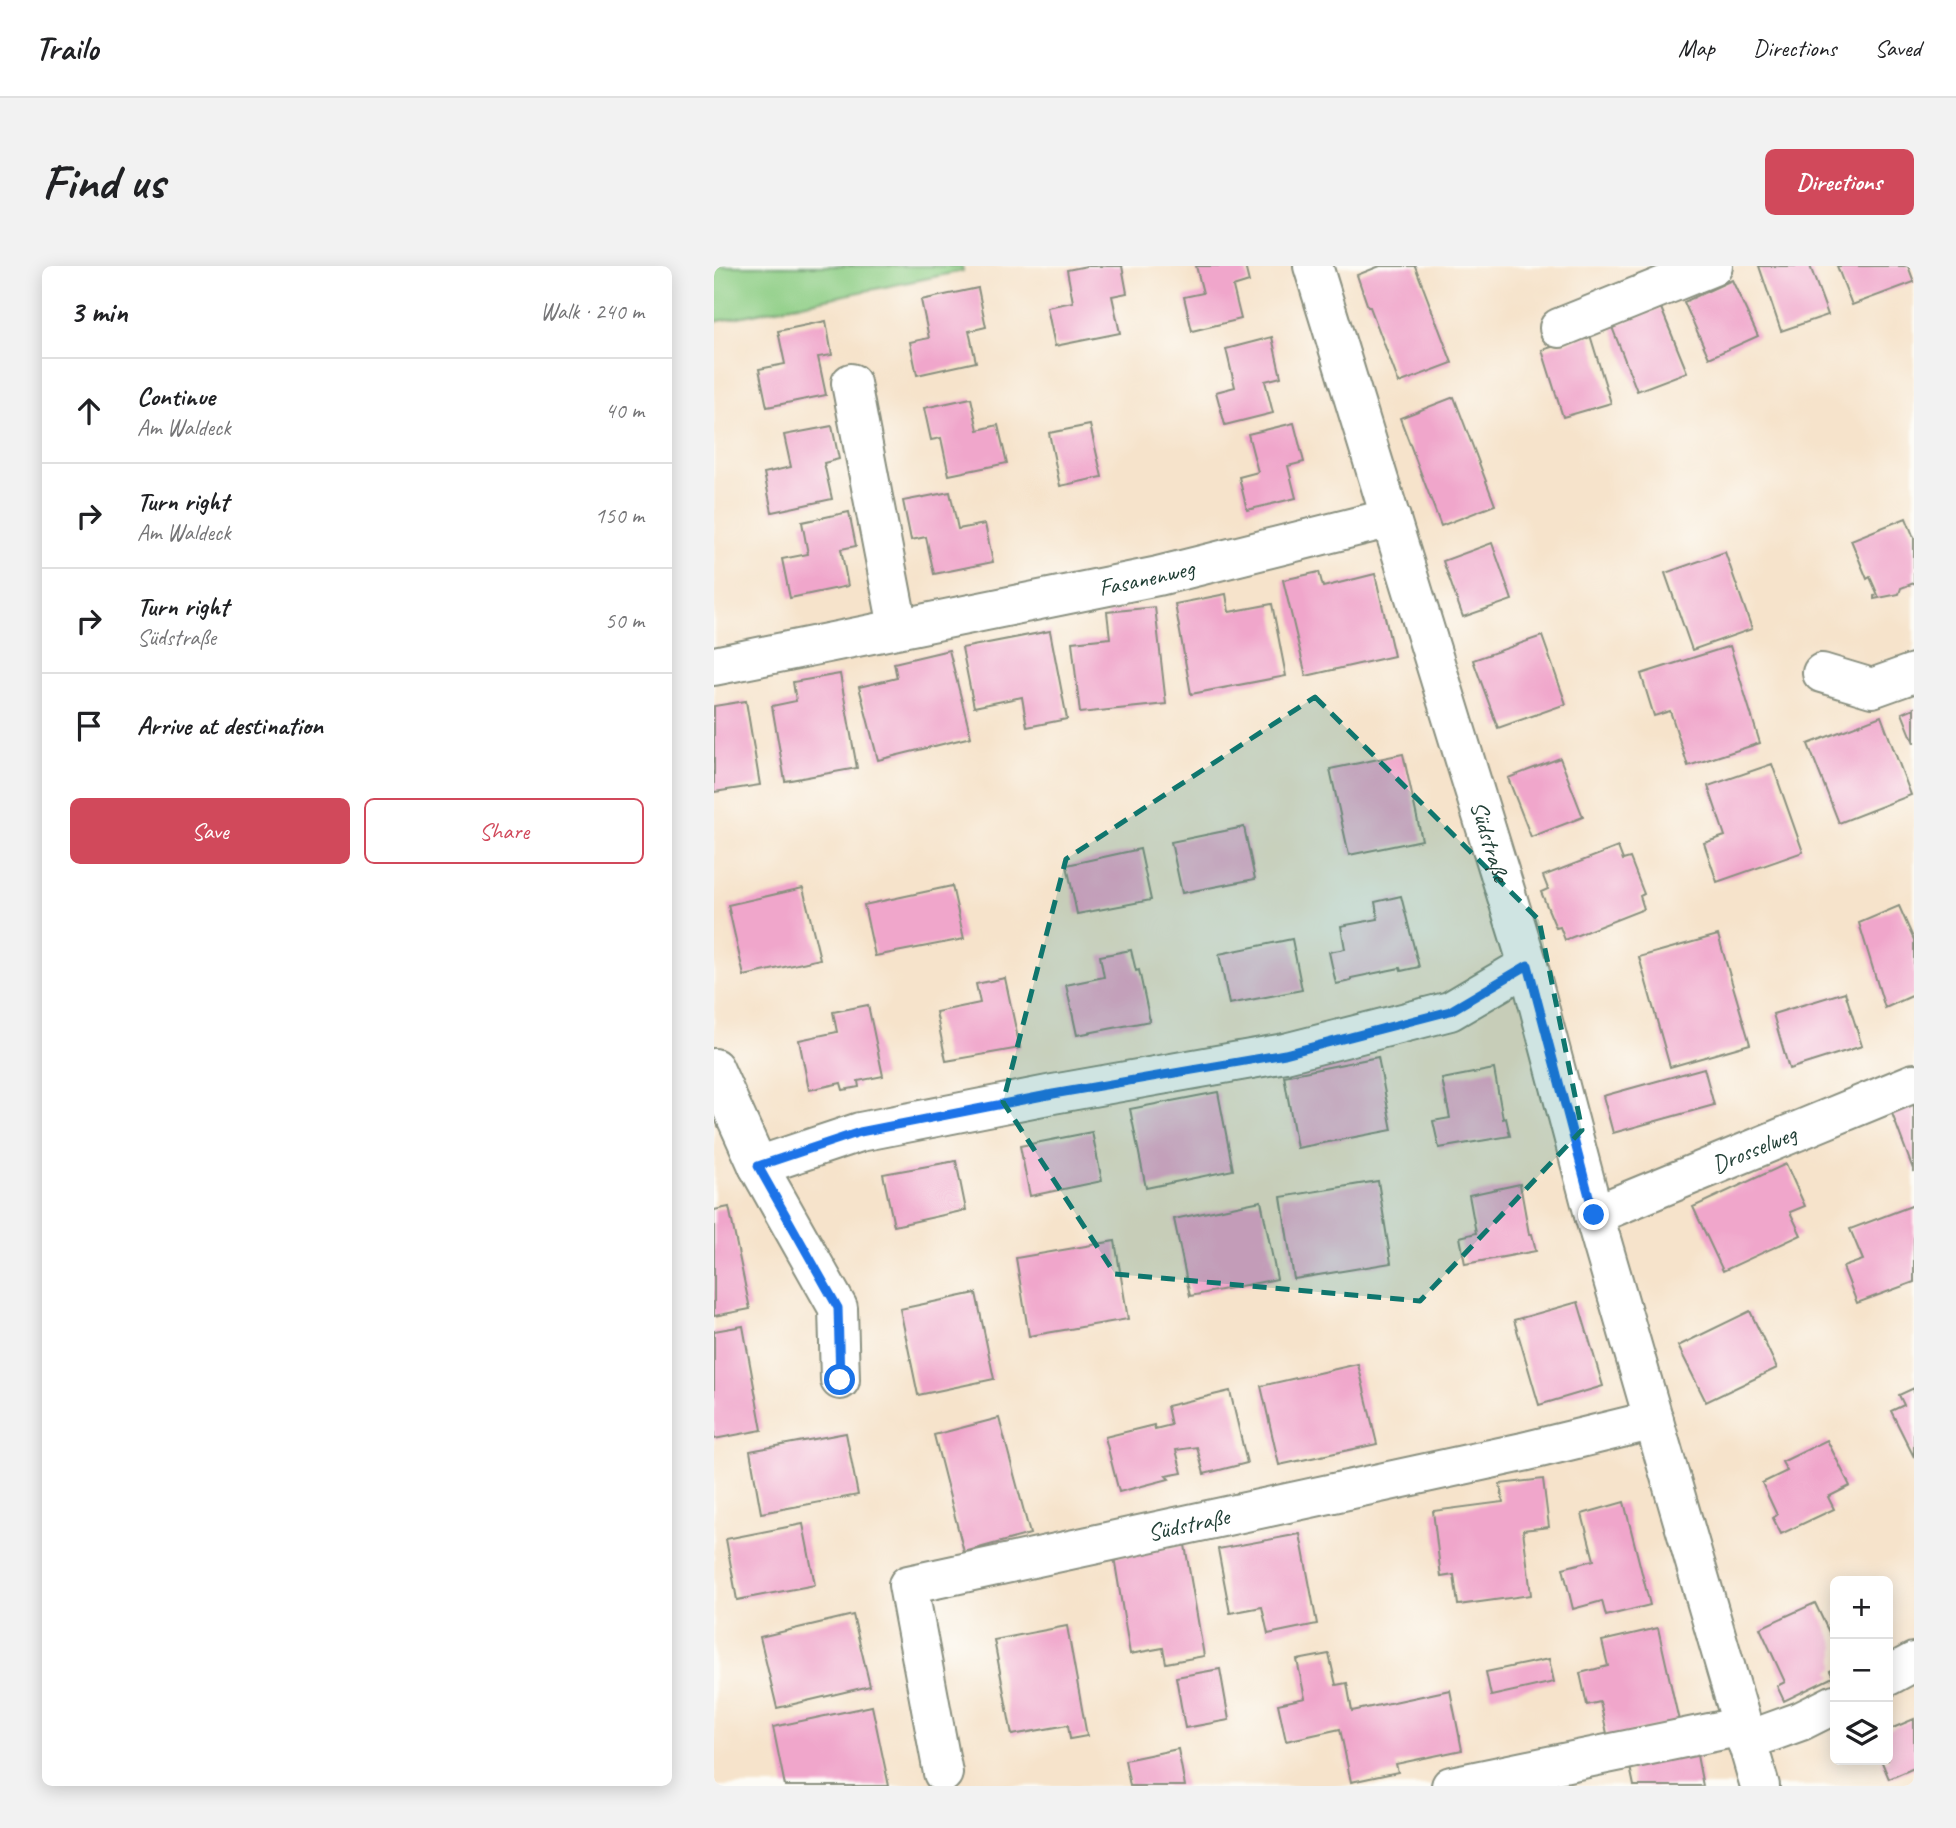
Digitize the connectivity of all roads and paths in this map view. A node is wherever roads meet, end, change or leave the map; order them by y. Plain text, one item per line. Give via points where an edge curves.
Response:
1 (1313, 266) edge
2 (1713, 266) edge
3 (1559, 328) dead end
4 (851, 383) dead end
5 (1391, 518) junction
6 (898, 627) junction
7 (714, 666) edge
8 (1822, 673) dead end
9 (1914, 673) edge
10 (1528, 965) junction
11 (714, 1068) edge
12 (1914, 1083) edge
13 (758, 1166) junction
14 (1594, 1215) junction
15 (840, 1380) dead end
16 (1654, 1420) junction
17 (1914, 1662) edge
18 (1893, 1673) edge
19 (1830, 1706) edge
20 (1744, 1734) junction
21 (943, 1773) dead end
22 (1451, 1786) edge
23 (1760, 1786) edge

1 - 5 street, Südstraße
2 - 3 street
4 - 6 street
5 - 6 street, Fasanenweg via 1158,576
5 - 10 street, Südstraße
6 - 7 street, Fasanenweg
8 - 9 street via 1872,688
10 - 13 street via 1450,1011 1285,1054 860,1132
10 - 14 street, Südstraße
11 - 13 street
12 - 14 street, Drosselweg
13 - 15 street via 838,1308
14 - 16 street, Südstraße
16 - 20 street, Südstraße
16 - 21 street, Südstraße via 908,1585
17 - 18 street
19 - 20 street via 1801,1721
20 - 22 street
20 - 23 street, Südstraße

